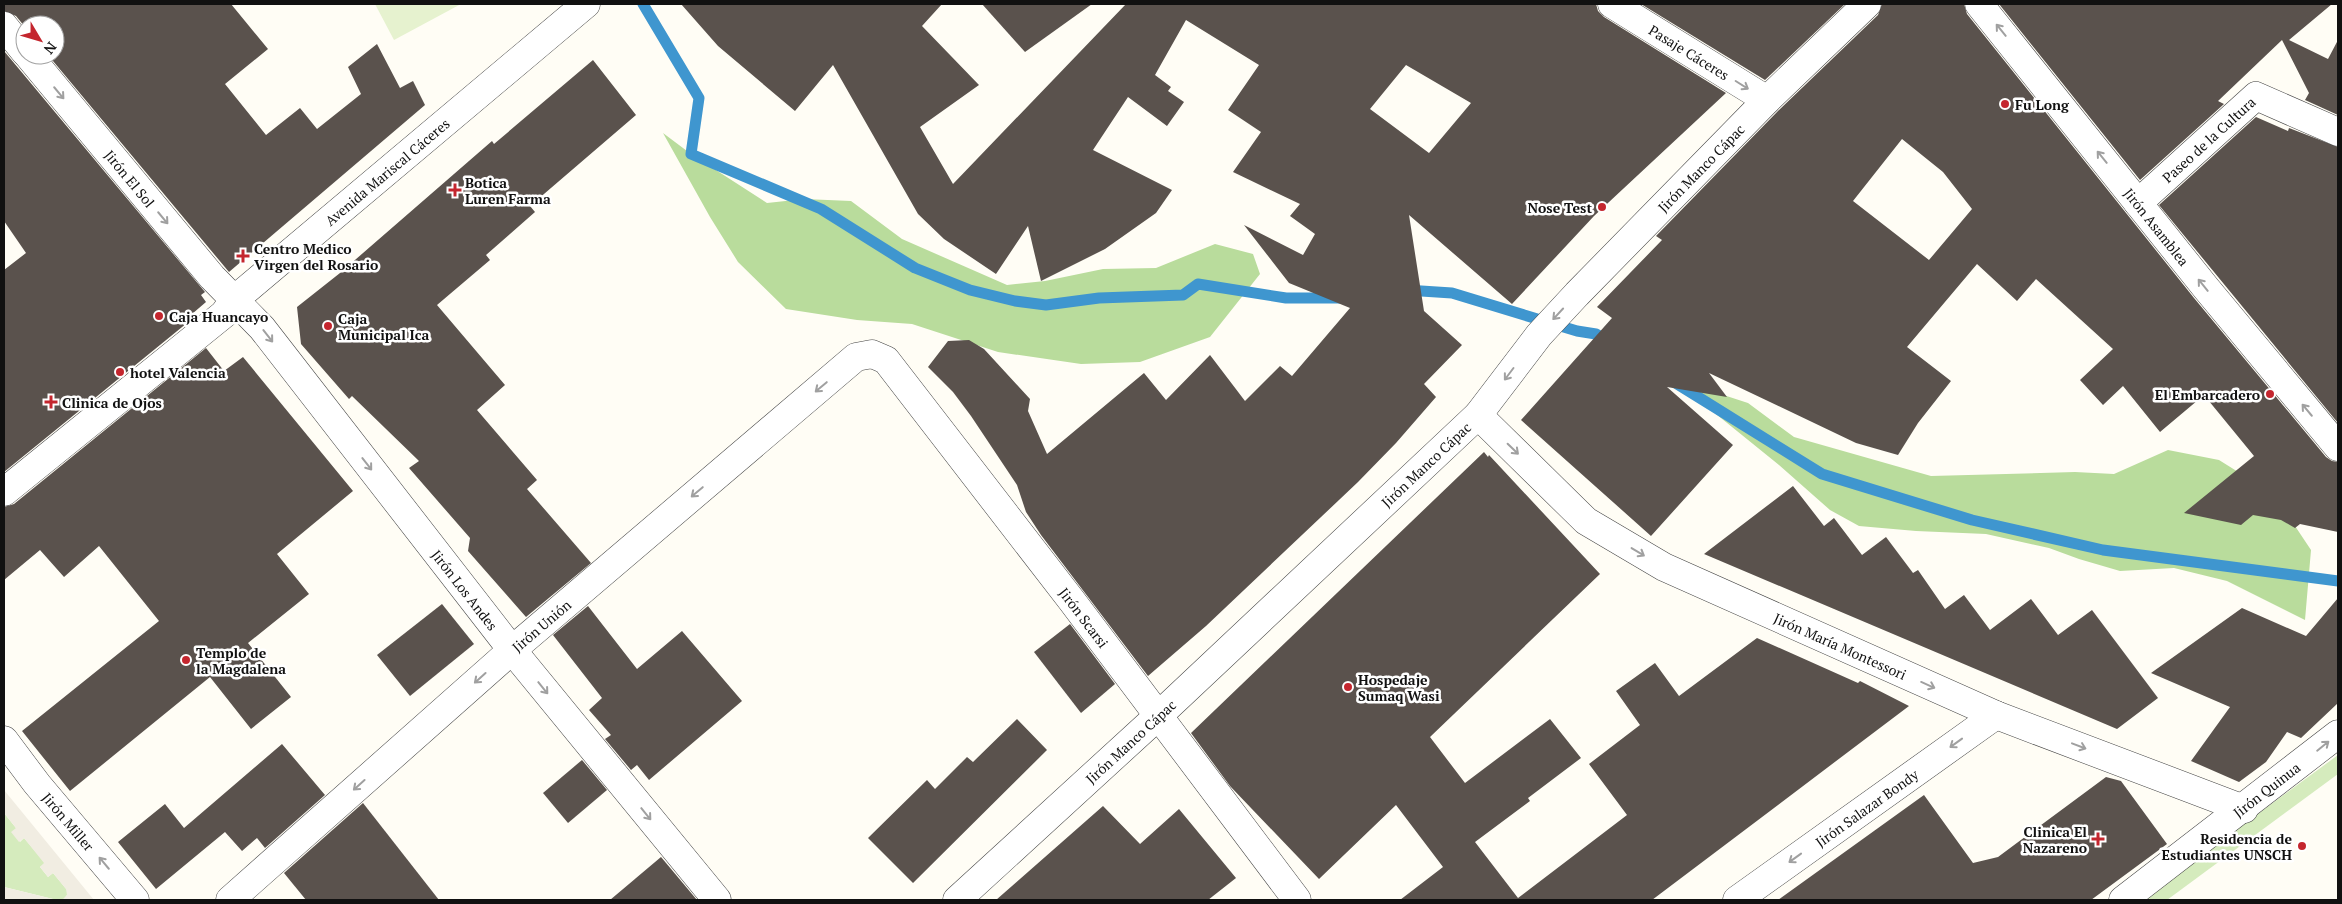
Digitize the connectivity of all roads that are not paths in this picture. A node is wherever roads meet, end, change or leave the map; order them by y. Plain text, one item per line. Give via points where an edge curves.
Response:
1 (586, 4) edge
2 (1612, 4) edge
3 (1868, 4) edge
4 (1979, 4) edge
5 (4, 26) edge
6 (15, 40) edge
7 (36, 65) edge
8 (1767, 100) junction
9 (2338, 132) edge
10 (2138, 202) junction
11 (234, 300) junction
12 (858, 356) joint
13 (1478, 416) junction
14 (2338, 447) edge
15 (4, 492) edge
16 (512, 650) junction
17 (1996, 715) junction
18 (1158, 716) junction
19 (2338, 734) edge
20 (4, 740) edge
21 (2244, 809) junction
22 (135, 900) edge
23 (230, 900) edge
24 (717, 900) edge
25 (957, 900) edge
26 (1297, 900) edge
27 (1736, 900) edge
28 (2123, 900) edge

1 - 11 street, Avenida Mariscal Cáceres
2 -> 8 street, Pasaje Cáceres
3 - 8 street, Jirón Manco Cápac
10 -> 4 street, Jirón Asamblea
5 - 6 street
7 -> 11 street, Jirón El Sol
8 -> 13 street, Jirón Manco Cápac via 1539,335
9 - 10 street, Paseo de la Cultura via 2256,96
14 -> 10 street, Jirón Asamblea
11 - 15 street, Avenida Mariscal Cáceres via 224,314
11 -> 16 street, Jirón Los Andes via 262,328
12 -> 16 street, Jirón Unión
12 - 18 street, Jirón Scarsi via 872,354 886,360
13 -> 17 street, Jirón María Montessori via 1586,521 1664,567
13 - 18 street, Jirón Manco Cápac
16 -> 23 street, Jirón Unión
16 -> 24 street, Jirón Los Andes
17 -> 21 street, Jirón María Montessori
17 -> 27 street, Jirón Salazar Bondy
18 - 25 street, Jirón Manco Cápac
18 - 26 street, Jirón Scarsi
21 -> 19 street, Jirón Quinua
22 -> 20 street, Jirón Miller
21 - 28 street, Jirón Quinua

